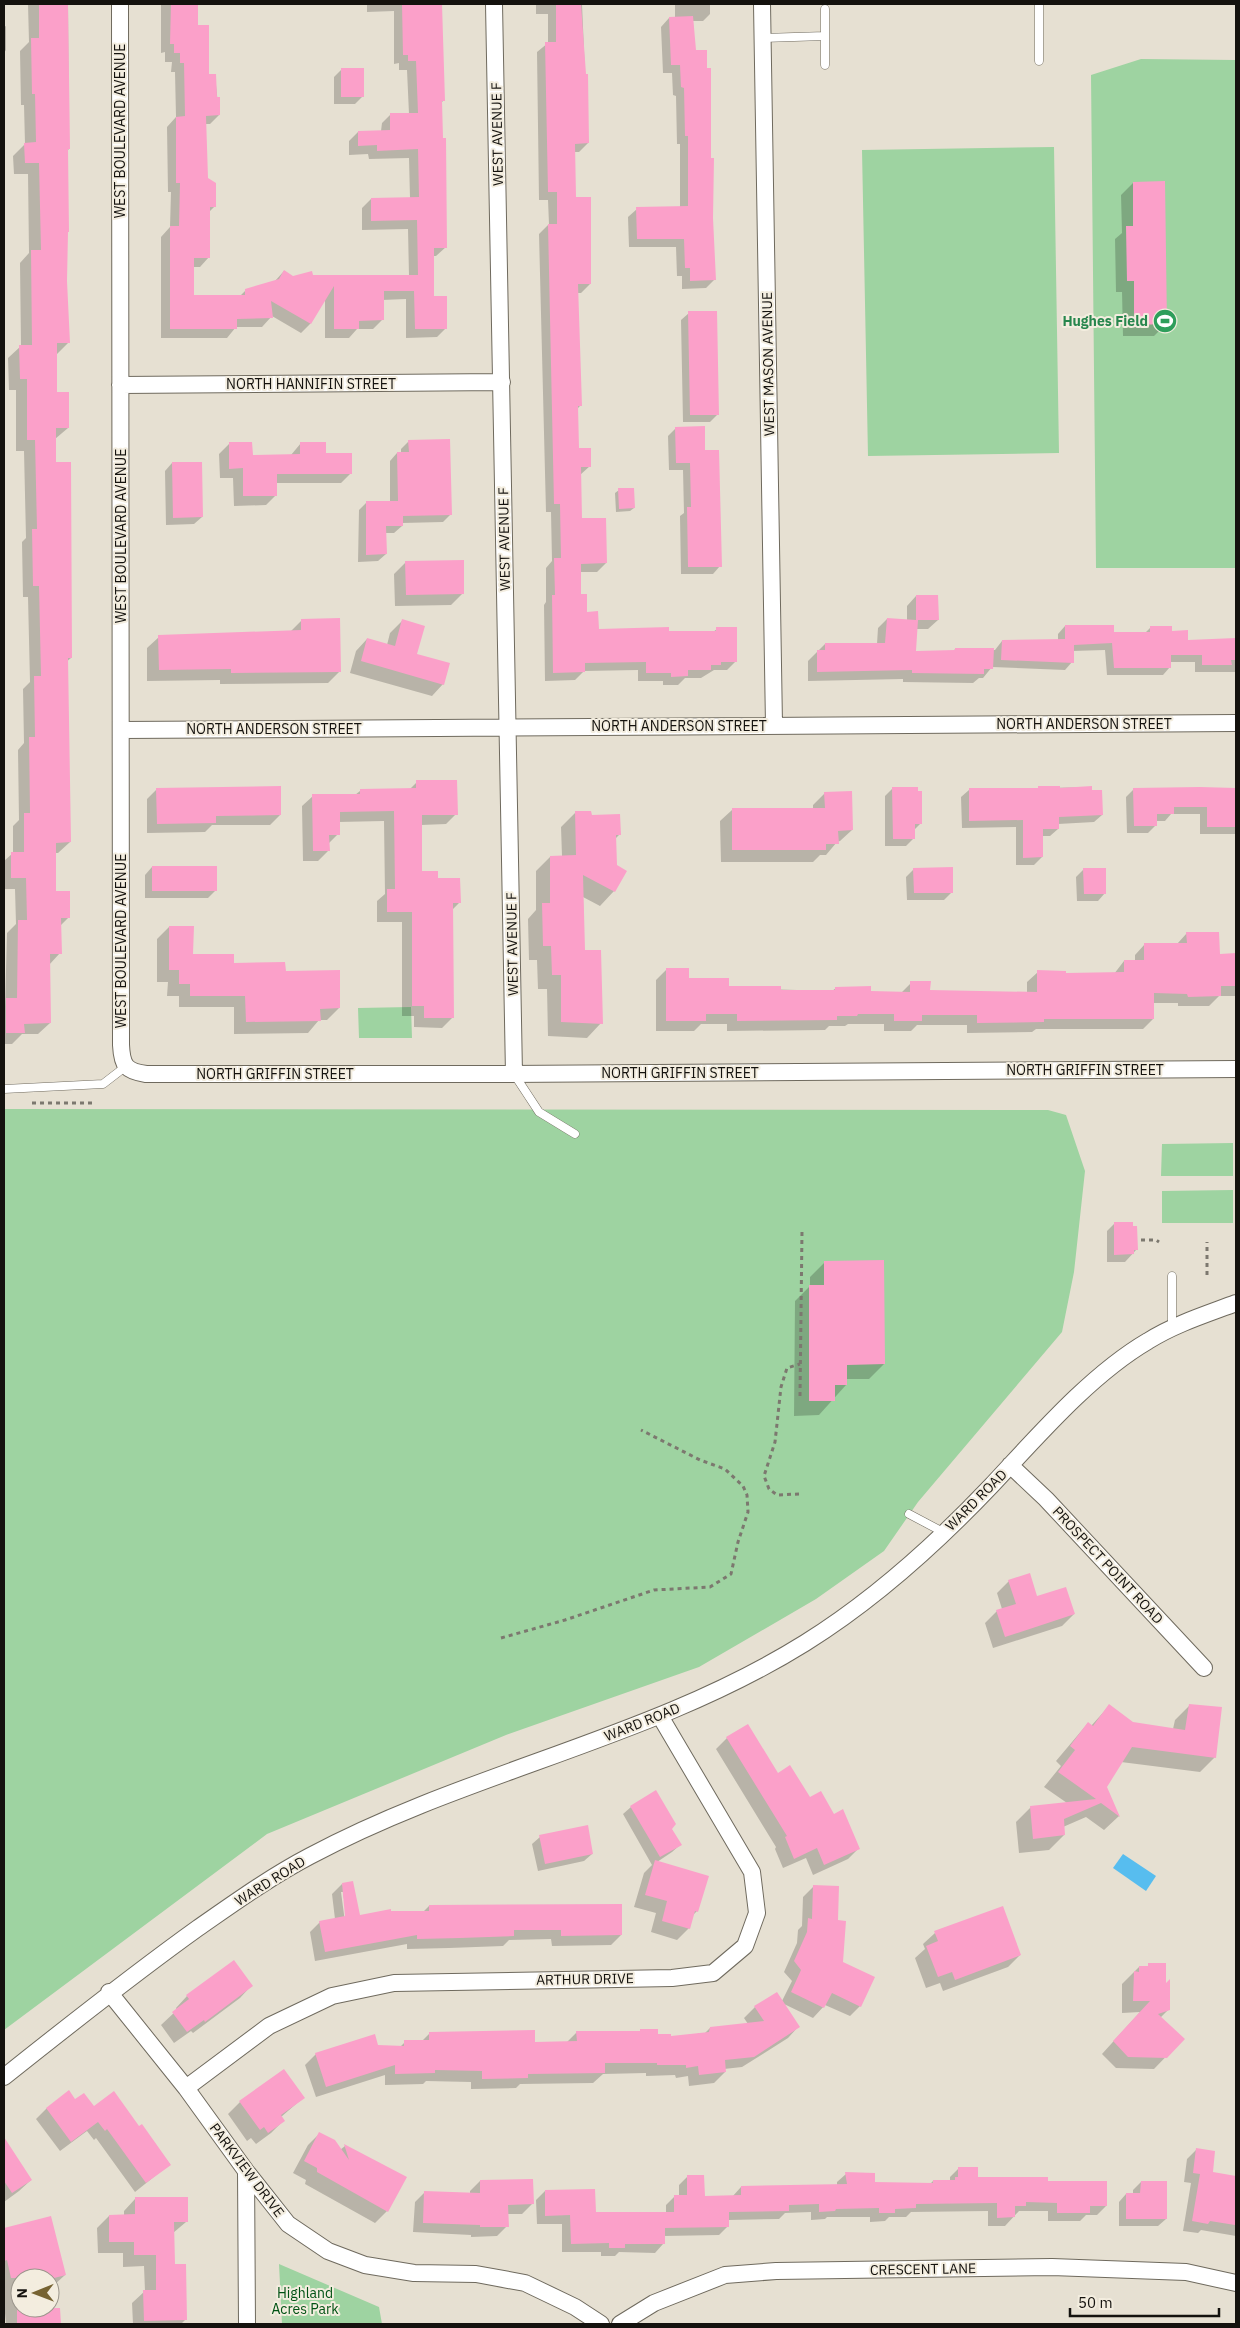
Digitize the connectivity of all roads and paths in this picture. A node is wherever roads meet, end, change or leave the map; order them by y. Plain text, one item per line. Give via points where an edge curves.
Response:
1 (120, 4) edge
2 (494, 4) edge
3 (762, 4) edge
4 (1039, 4) edge
5 (825, 9) dead end
6 (826, 36) junction
7 (762, 38) junction
8 (1038, 61) dead end
9 (825, 65) dead end
10 (502, 382) junction
11 (120, 386) junction
12 (1236, 723) edge
13 (774, 725) junction
14 (507, 727) junction
15 (121, 730) junction
16 (125, 1067) junction
17 (1236, 1069) edge
18 (514, 1074) junction
19 (4, 1089) edge
20 (31, 1103) dead end
21 (94, 1103) dead end
22 (575, 1134) dead end
23 (802, 1231) dead end
24 (1141, 1240) dead end
25 (1159, 1242) dead end
26 (1207, 1242) dead end
27 (1207, 1275) dead end
28 (1172, 1276) dead end
29 (1236, 1303) edge
30 (1172, 1329) junction
31 (800, 1364) junction
32 (800, 1396) dead end
33 (641, 1430) dead end
34 (1010, 1465) junction
35 (799, 1494) dead end
36 (909, 1514) dead end
37 (944, 1532) junction
38 (500, 1638) dead end
39 (1204, 1668) dead end
40 (660, 1716) junction
41 (109, 1992) junction
42 (4, 2077) edge
43 (186, 2088) junction
44 (246, 2171) junction
45 (1236, 2283) edge
46 (247, 2324) edge
47 (601, 2324) edge
48 (620, 2324) edge

1 - 11 street, WEST BOULEVARD AVENUE
2 - 10 street, WEST AVENUE F
3 - 7 street, WEST MASON AVENUE
4 - 8 lane
5 - 6 lane
6 - 7 lane
6 - 9 lane
7 - 13 street, WEST MASON AVENUE
10 - 11 street, NORTH HANNIFIN STREET
10 - 14 street, WEST AVENUE F
11 - 15 street, WEST BOULEVARD AVENUE
12 - 13 street, NORTH ANDERSON STREET
13 - 14 street, NORTH ANDERSON STREET
14 - 15 street, NORTH ANDERSON STREET
14 - 18 street, WEST AVENUE F
15 - 16 street, WEST BOULEVARD AVENUE via 121,1047
16 - 18 street, NORTH GRIFFIN STREET via 146,1074
16 - 19 lane via 103,1084
17 - 18 street, NORTH GRIFFIN STREET
18 - 22 lane via 539,1112
20 - 21 path
23 - 31 path
24 - 25 path
26 - 27 path
28 - 30 lane
29 - 30 street, WARD ROAD
30 - 34 street, WARD ROAD via 1148,1341 1101,1376
31 - 32 path
31 - 35 path via 787,1368 781,1387 775,1442 764,1476 769,1489 777,1496
33 - 38 path via 725,1469 743,1486 748,1512 731,1574 710,1586 654,1590
34 - 37 street, WARD ROAD
34 - 39 street, PROSPECT POINT ROAD via 1046,1499
36 - 37 lane
37 - 40 street, WARD ROAD via 892,1583 804,1644 722,1689
40 - 41 street, WARD ROAD via 456,1791 309,1856 243,1896
40 - 43 street, ARTHUR DRIVE via 752,1872 757,1913 745,1946 713,1973 672,1978 394,1983 332,1996 269,2026
41 - 42 street, WARD ROAD
41 - 43 street, PARKVIEW DRIVE
43 - 44 street, PARKVIEW DRIVE
44 - 46 street
44 - 47 street, PARKVIEW DRIVE via 288,2224 328,2251 365,2265 414,2274 476,2274 525,2283 575,2307
45 - 48 street, CRESCENT LANE via 1186,2272 1052,2267 776,2271 725,2275 654,2303

